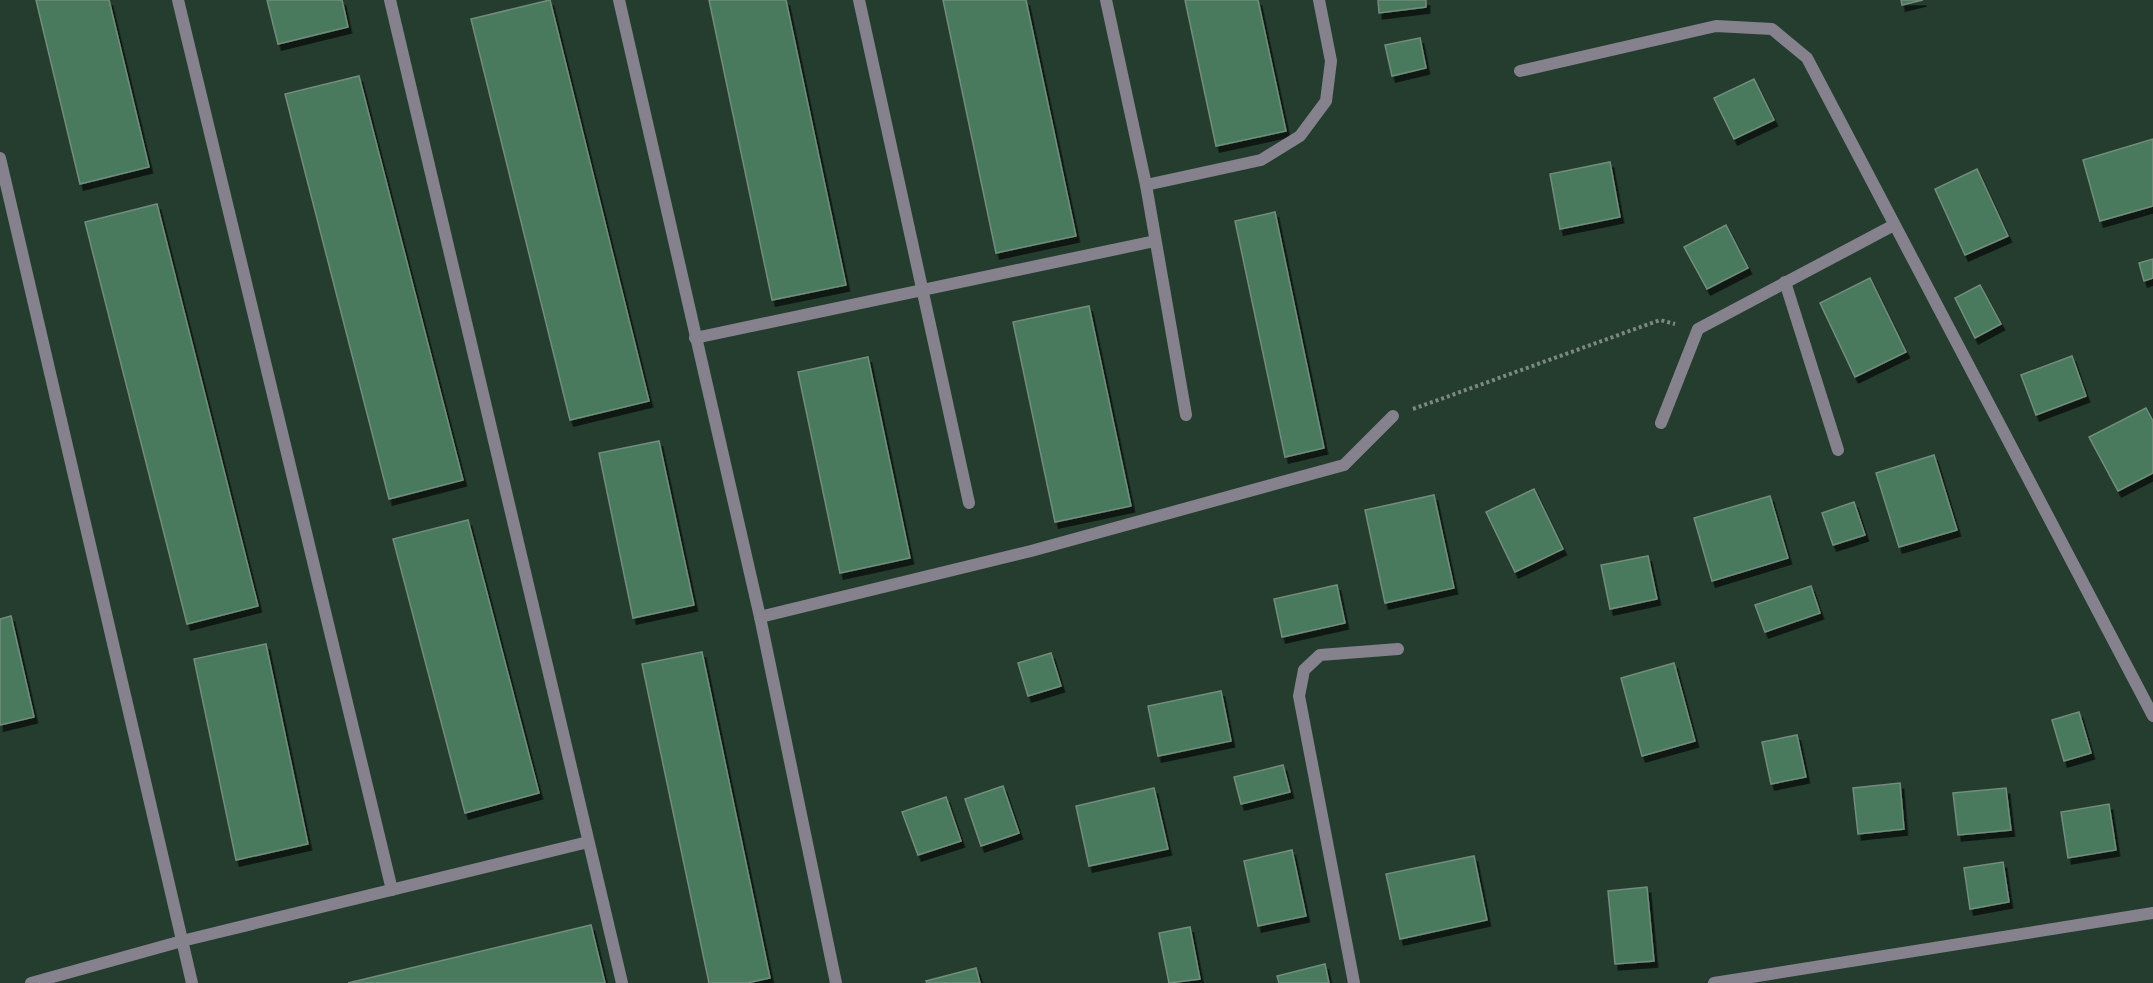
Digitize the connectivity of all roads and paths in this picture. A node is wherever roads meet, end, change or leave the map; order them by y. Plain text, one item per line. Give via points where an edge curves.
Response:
1 (178, 0) edge
2 (390, 0) edge
3 (619, 0) edge
4 (859, 0) edge
5 (1106, 0) edge
6 (1319, 0) edge
7 (1520, 70) dead end
8 (0, 158) edge
9 (1146, 185) junction
10 (1894, 225) junction
11 (1155, 241) junction
12 (1785, 282) junction
13 (922, 290) junction
14 (1698, 329) junction
15 (694, 338) junction
16 (1186, 415) dead end
17 (1393, 416) joint
18 (1661, 423) dead end
19 (1838, 450) dead end
20 (969, 502) dead end
21 (760, 617) junction
22 (1398, 649) dead end
23 (2153, 716) edge
24 (588, 842) junction
25 (392, 890) junction
26 (2153, 913) edge
27 (182, 941) junction
28 (31, 983) edge
29 (192, 983) edge
30 (622, 983) edge
31 (836, 983) edge
32 (1354, 983) edge
33 (1714, 983) edge

1 - 25 street
2 - 24 street
3 - 15 street
4 - 13 street
5 - 9 street
6 - 9 street via 1331,61 1326,101 1300,136 1262,160
7 - 10 street via 1716,26 1772,29 1807,58
8 - 27 street
9 - 11 street
10 - 12 street
10 - 23 street
11 - 13 street
11 - 16 street
12 - 14 street
12 - 19 street
13 - 15 street
13 - 20 street
14 - 17 path via 1660,320
14 - 18 street
15 - 21 street
17 - 21 street via 1344,465 1031,551
21 - 31 street
22 - 32 street via 1320,655 1304,670 1299,696
24 - 25 street
24 - 30 street
25 - 27 street
26 - 33 street
27 - 28 street
27 - 29 street

